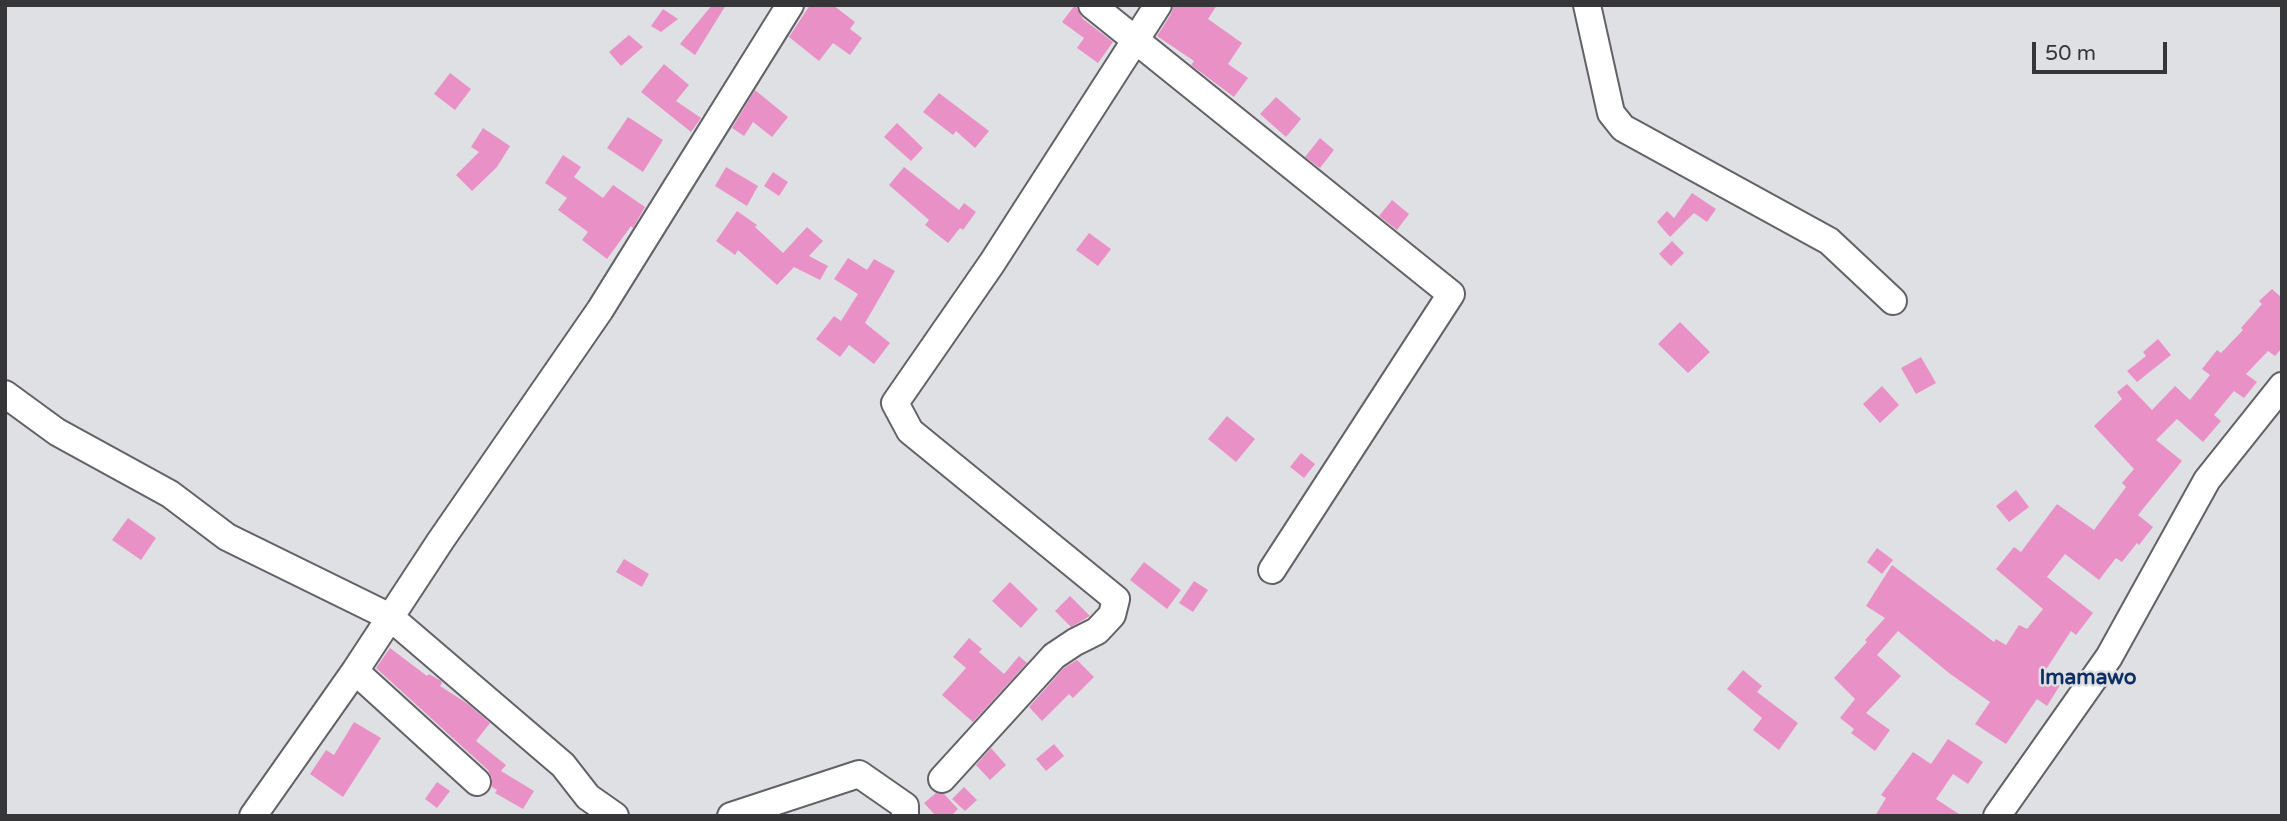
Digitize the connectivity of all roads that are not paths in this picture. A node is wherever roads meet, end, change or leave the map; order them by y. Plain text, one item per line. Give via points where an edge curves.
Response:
1 (790, 5) edge
2 (1092, 5) edge
3 (1158, 5) edge
4 (1587, 5) edge
5 (1135, 39) junction
6 (1893, 301) dead end
7 (2282, 386) edge
8 (5, 394) edge
9 (1272, 570) dead end
10 (390, 617) junction
11 (355, 671) junction
12 (942, 779) dead end
13 (478, 782) dead end
14 (253, 816) edge
15 (615, 816) edge
16 (731, 816) edge
17 (905, 816) edge
18 (1997, 816) edge

1 - 10 street via 600,310
2 - 5 street
3 - 5 street
4 - 6 street via 1611,113 1623,128 1829,241
5 - 9 street via 1451,294
5 - 12 street via 992,263 895,403 910,431 1116,599 1112,615 1097,631 1054,656
7 - 18 street via 2207,480 2109,657
8 - 10 street via 57,432 170,494 227,537
10 - 11 street
10 - 15 street via 563,765 588,797
11 - 13 street
11 - 14 street
16 - 17 street via 859,774 905,806

